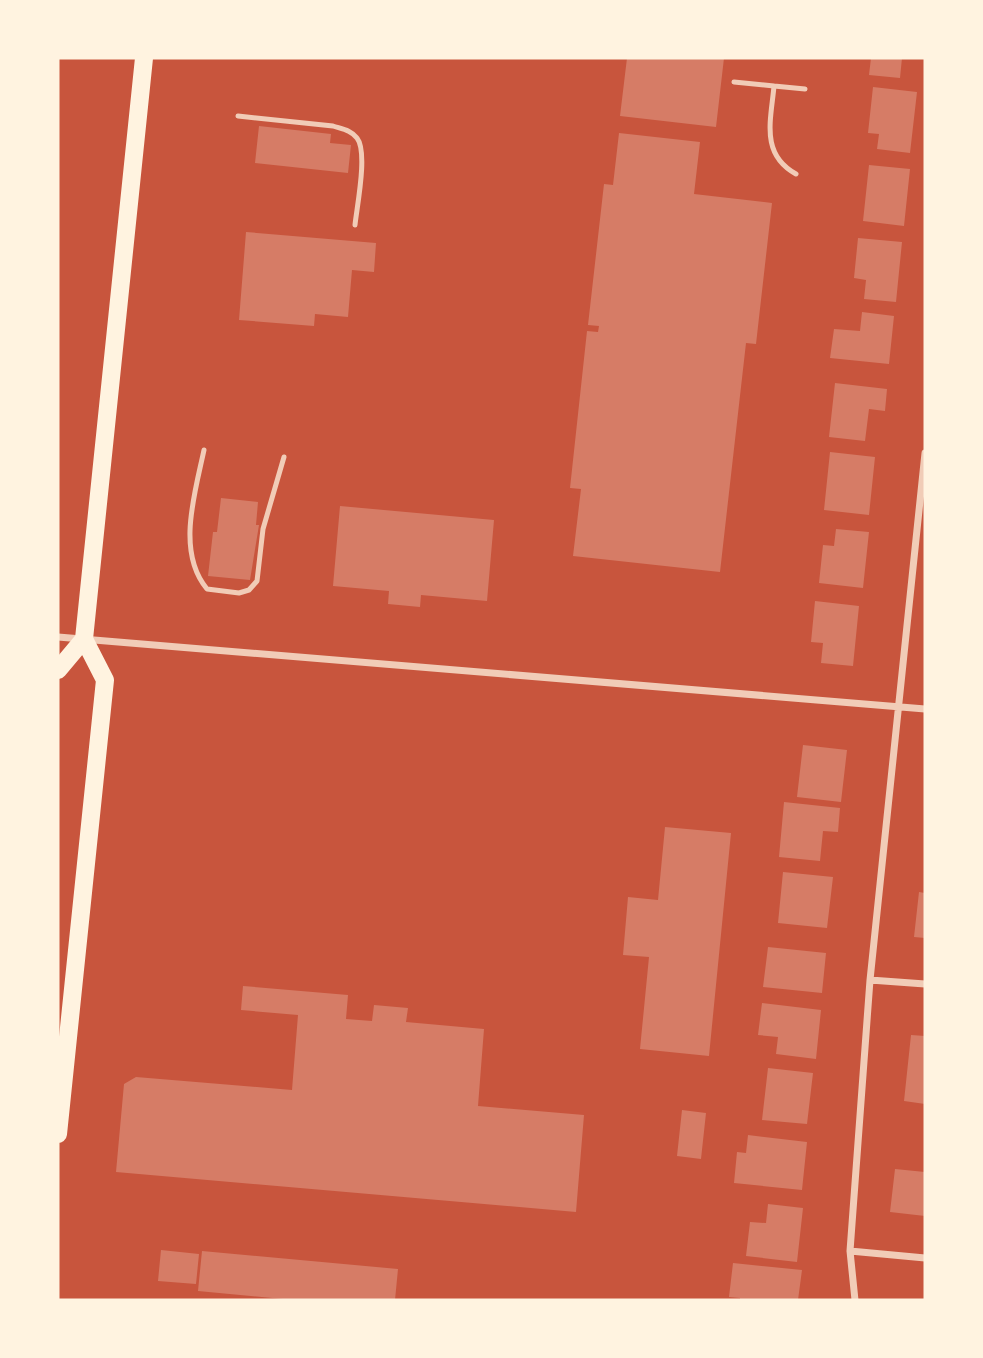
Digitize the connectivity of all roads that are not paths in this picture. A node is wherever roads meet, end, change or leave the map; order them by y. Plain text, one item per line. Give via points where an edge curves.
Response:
1 (144, 58) edge
2 (734, 82) dead end
3 (774, 86) junction
4 (805, 89) dead end
5 (239, 116) dead end
6 (796, 174) dead end
7 (355, 225) dead end
8 (204, 450) dead end
9 (925, 453) edge
10 (284, 457) dead end
11 (58, 637) edge
12 (84, 639) junction
13 (58, 670) edge
14 (898, 706) junction
15 (925, 709) edge
16 (870, 979) junction
17 (925, 984) edge
18 (58, 1134) edge
19 (850, 1251) junction
20 (925, 1258) edge
21 (855, 1300) edge

1 - 12 main road
2 - 3 lane
3 - 4 lane
3 - 6 lane via 770,141 784,167
5 - 7 lane via 333,126 357,137 362,160
8 - 10 lane via 190,548 199,579 207,589 239,593 250,590 257,581 263,529
9 - 14 street
11 - 12 street
12 - 13 main road
12 - 14 street
12 - 18 main road via 105,680
14 - 15 street
14 - 16 street
16 - 17 street
16 - 19 street
19 - 20 street
19 - 21 street

